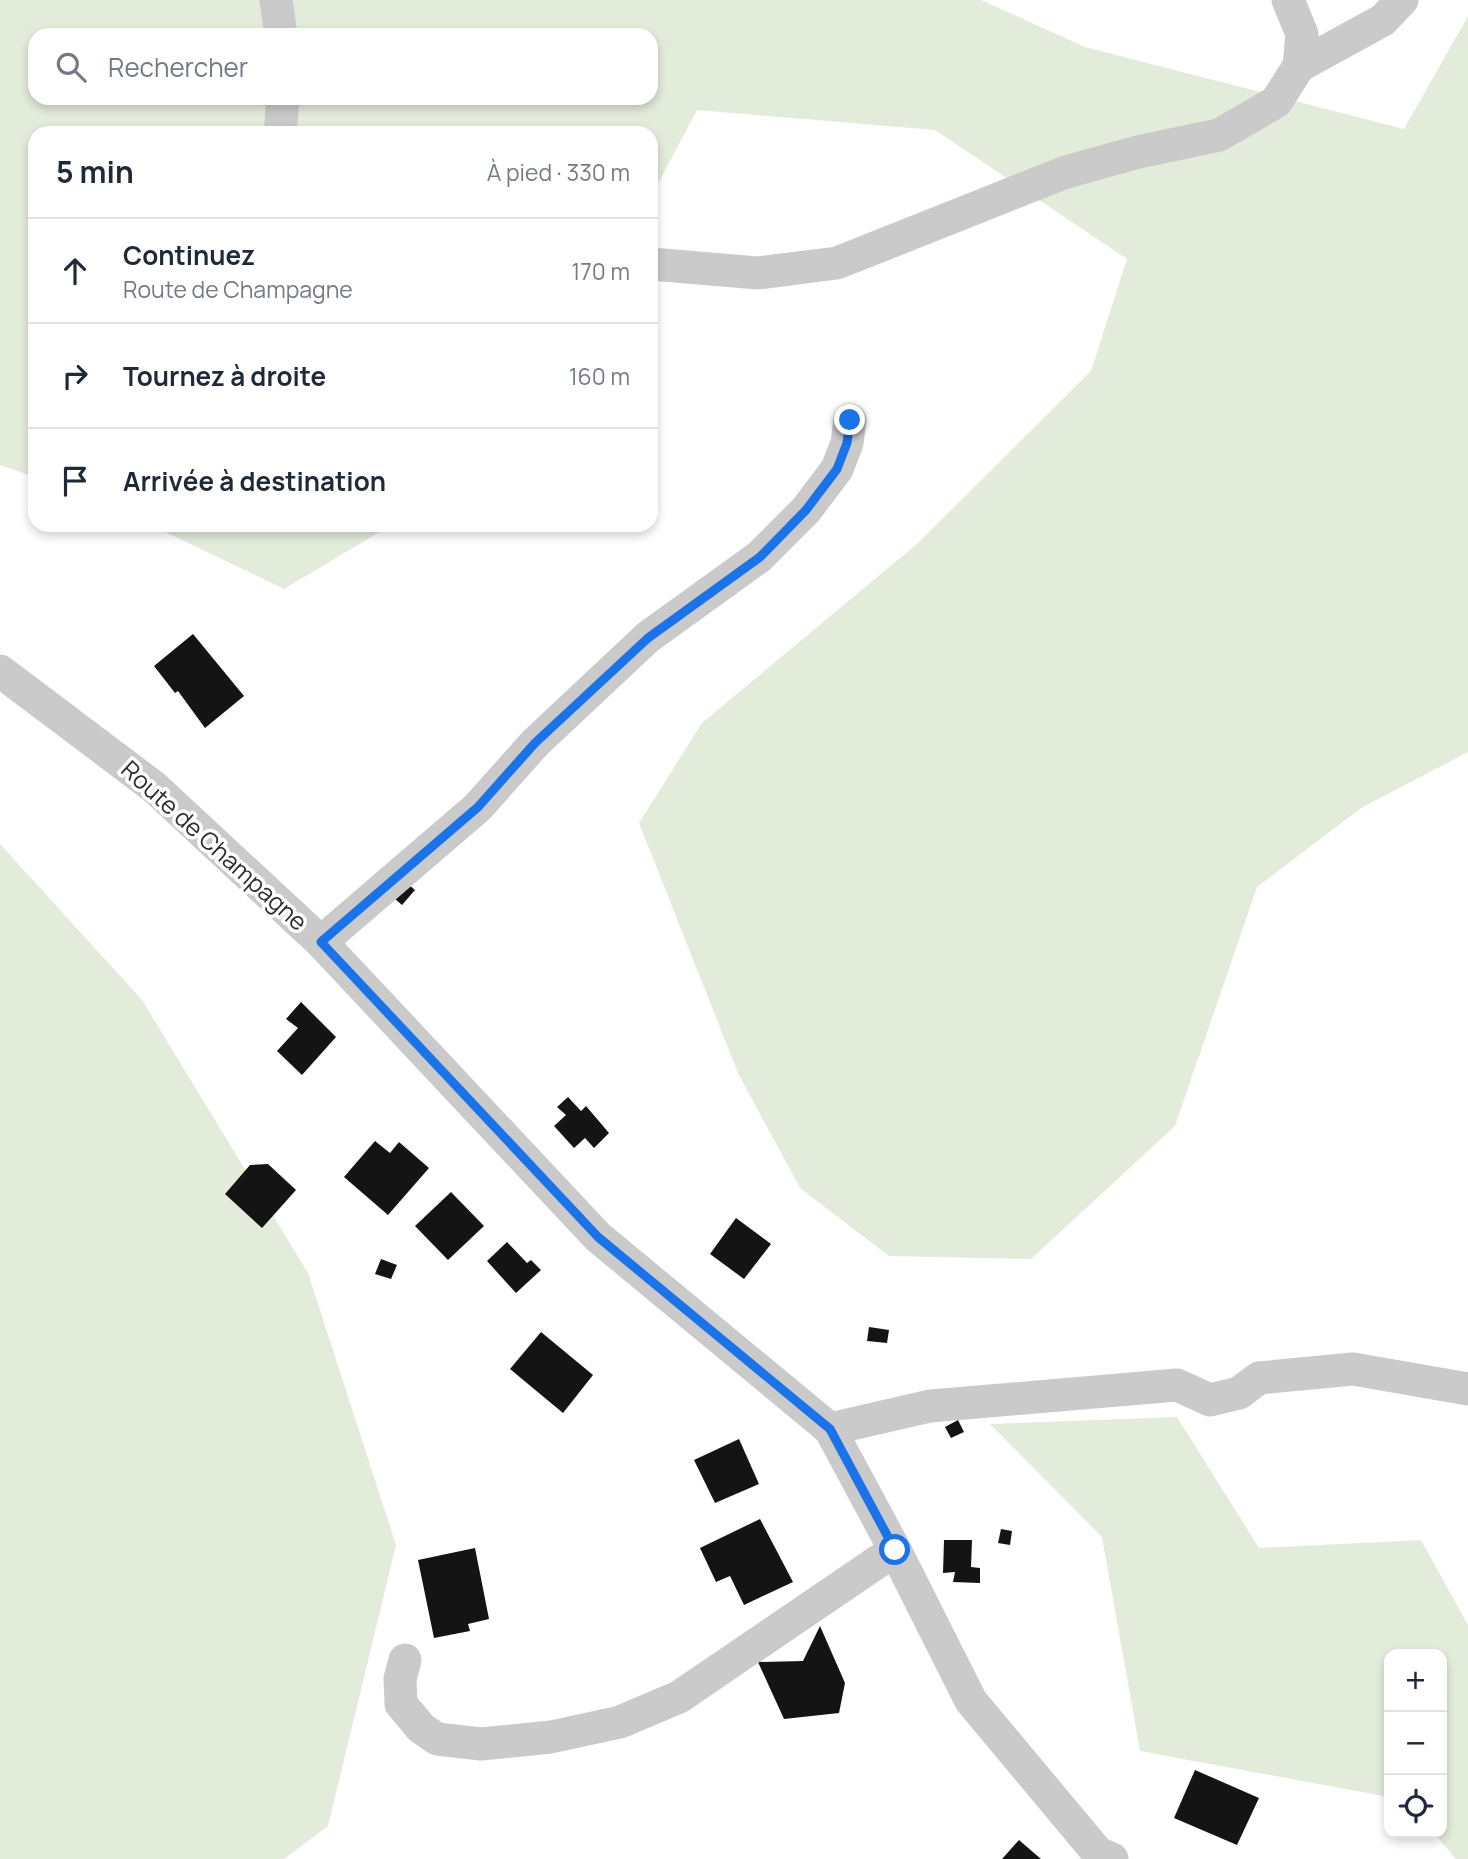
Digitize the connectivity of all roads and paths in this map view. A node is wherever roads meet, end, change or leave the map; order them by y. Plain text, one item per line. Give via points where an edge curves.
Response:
1 (276, 0) edge
2 (1288, 0) edge
3 (1313, 0) edge
4 (1402, 0) edge
5 (280, 28) edge
6 (1301, 50) junction
7 (282, 105) edge
8 (280, 126) edge
9 (658, 265) edge
10 (850, 420) dead end
11 (0, 671) edge
12 (321, 942) junction
13 (1468, 1388) edge
14 (830, 1429) junction
15 (895, 1550) junction
16 (405, 1660) dead end
17 (1100, 1857) edge

1 - 5 street
2 - 6 street
3 - 6 street
4 - 6 street via 1383,20
6 - 9 street via 1276,102 1219,135 1066,172 836,263 758,274
7 - 8 street
10 - 12 street via 837,469 806,510 760,557 648,638 535,743 478,807
11 - 12 street, Route de Champagne via 154,787
12 - 14 street, Route de Champagne via 598,1237
13 - 14 street via 1353,1369 1259,1378 1240,1393 1210,1400 1177,1385 930,1406
14 - 15 street, Route de Champagne
15 - 16 street via 679,1698 620,1722 551,1737 481,1744 437,1739 401,1704
15 - 17 street, Route de Champagne via 971,1701

